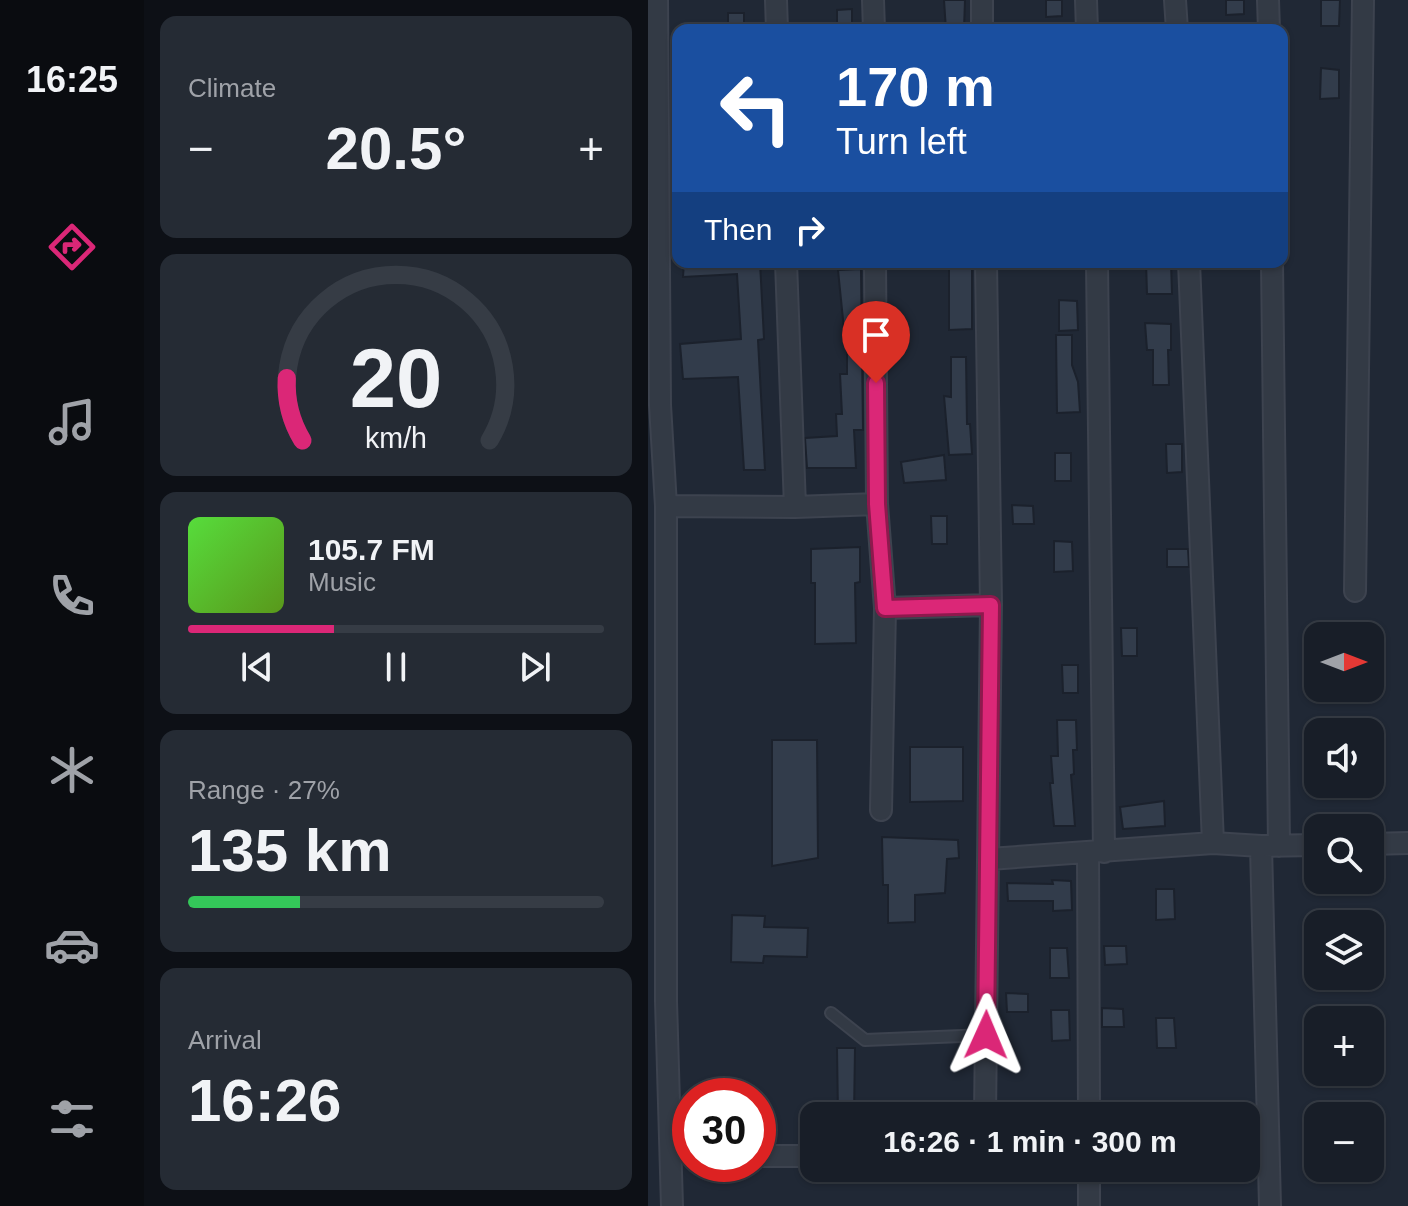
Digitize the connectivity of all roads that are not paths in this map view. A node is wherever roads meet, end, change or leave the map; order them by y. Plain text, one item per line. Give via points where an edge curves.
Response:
1 (657, 0) edge
2 (776, 0) edge
3 (873, 0) edge
4 (982, 0) edge
5 (1086, 0) edge
6 (1175, 0) edge
7 (1268, 0) edge
8 (1363, 0) edge
9 (777, 24) edge
10 (874, 24) edge
11 (982, 24) edge
12 (1087, 24) edge
13 (1177, 24) edge
14 (1269, 24) edge
15 (786, 268) edge
16 (875, 268) edge
17 (986, 268) edge
18 (1097, 268) edge
19 (1189, 268) edge
20 (1272, 268) edge
21 (877, 504) junction
22 (666, 506) junction
23 (795, 507) junction
24 (1355, 591) dead end
25 (991, 605) junction
26 (885, 608) junction
27 (881, 810) dead end
28 (1213, 843) junction
29 (1408, 843) edge
30 (1384, 844) edge
31 (1304, 845) edge
32 (1270, 846) junction
33 (1096, 852) junction
34 (989, 859) junction
35 (831, 1013) dead end
36 (986, 1035) junction
37 (673, 1078) edge
38 (985, 1102) edge
39 (1089, 1102) edge
40 (776, 1156) edge
41 (800, 1156) edge
42 (676, 1182) edge
43 (1089, 1182) edge
44 (672, 1206) edge
45 (1089, 1206) edge
46 (1270, 1206) edge

1 - 22 street via 660,405
2 - 9 street
3 - 10 street
4 - 11 street
5 - 12 street
6 - 13 street
7 - 14 street
8 - 24 street
15 - 23 street
16 - 21 street
17 - 25 street
18 - 33 street
19 - 28 street
20 - 32 street
21 - 23 street
21 - 26 street
22 - 23 street
22 - 37 street via 666,1001
25 - 26 street
25 - 34 street
26 - 27 street
28 - 32 street
28 - 33 street
29 - 30 street
31 - 32 street
32 - 46 street
33 - 34 street
33 - 39 street
34 - 36 street
35 - 36 lane via 865,1040
36 - 38 street
40 - 41 street
42 - 44 street
43 - 45 street

